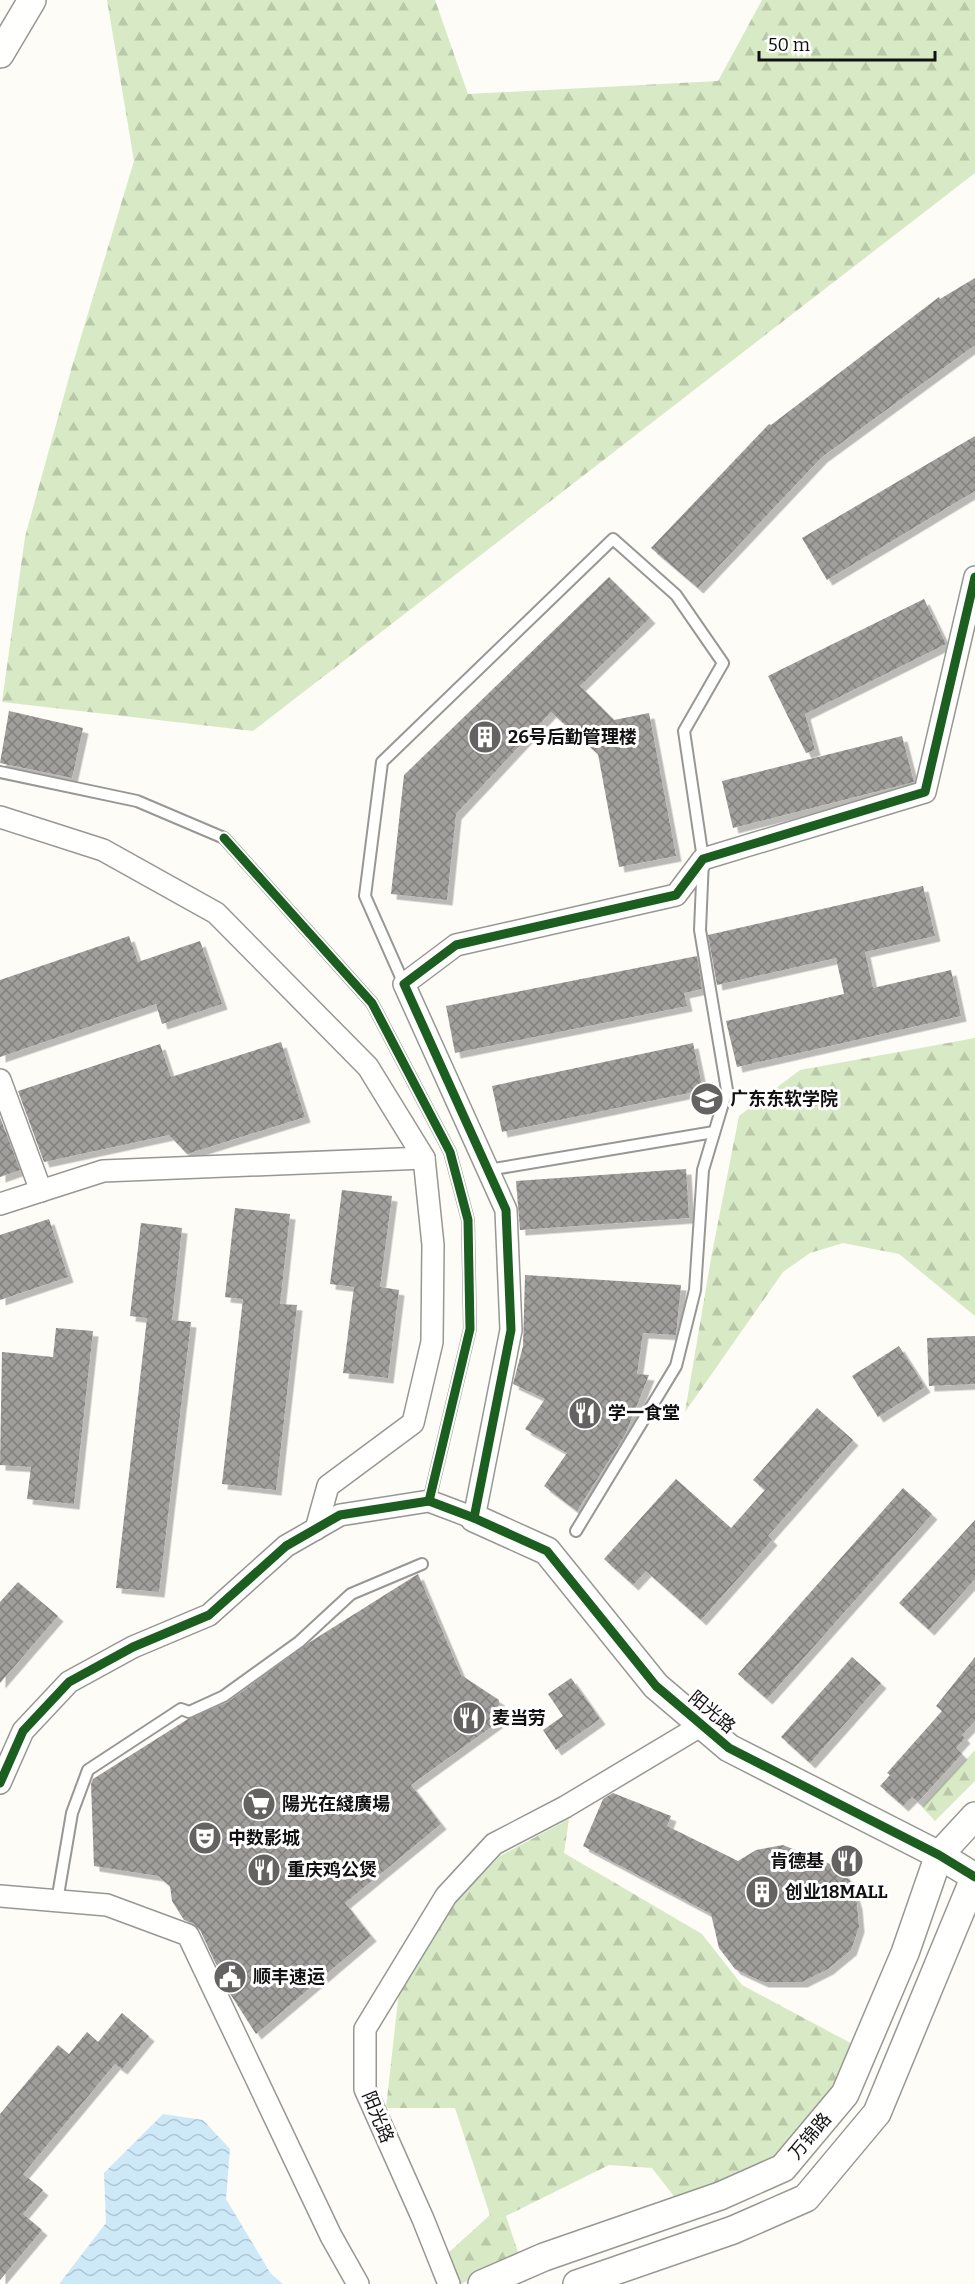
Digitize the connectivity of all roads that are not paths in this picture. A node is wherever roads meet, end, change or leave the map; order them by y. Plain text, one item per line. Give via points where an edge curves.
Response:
1 (32, 0) edge
2 (0, 54) edge
3 (975, 577) edge
4 (0, 772) edge
5 (0, 817) edge
6 (703, 859) junction
7 (404, 984) junction
8 (0, 1080) edge
9 (714, 1132) junction
10 (424, 1158) junction
11 (488, 1170) junction
12 (41, 1191) junction
13 (0, 1204) edge
14 (429, 1501) junction
15 (474, 1518) junction
16 (316, 1529) junction
17 (576, 1531) dead end
18 (422, 1564) dead end
19 (702, 1725) junction
20 (0, 1783) edge
21 (975, 1816) edge
22 (939, 1855) junction
23 (975, 1877) edge
24 (975, 1882) edge
25 (0, 1896) edge
26 (57, 1901) junction
27 (358, 2284) edge
28 (449, 2284) edge
29 (482, 2284) edge
30 (577, 2284) edge

1 - 2 street
3 - 6 street via 925,792
4 - 14 lane via 137,801 224,838 372,1003 450,1152 468,1220 470,1329
5 - 10 street via 103,850 216,913 368,1067
6 - 7 street via 676,895 456,945
6 - 7 lane via 684,731 723,663 676,595 613,538 382,762 365,896
6 - 9 lane via 700,930 726,1090
7 - 11 street
8 - 12 street
9 - 11 lane
9 - 17 lane via 703,1170 694,1290 676,1366
10 - 12 street via 103,1171
10 - 16 street via 433,1245 432,1342 413,1423 328,1486
11 - 15 street via 506,1210 512,1330
12 - 13 street
14 - 15 street
14 - 16 street via 340,1515
15 - 19 street, 阳光路 via 547,1551 656,1686
16 - 20 street via 286,1546 209,1615 133,1647 69,1682 23,1731
18 - 26 lane via 351,1594 300,1642 224,1696 189,1712 182,1709 88,1770 72,1813
19 - 22 street, 阳光路 via 729,1748
19 - 28 street, 阳光路 via 566,1807 494,1844 446,1896 365,2029 365,2089
21 - 22 street, 万锦路
22 - 23 street, 阳光路
22 - 29 street, 万锦路 via 905,1953 845,2094 783,2168 720,2196 544,2257
24 - 30 street, 万锦路 via 877,2114 806,2198 733,2230
25 - 26 street
26 - 27 street via 107,1905 188,1935 331,2236

